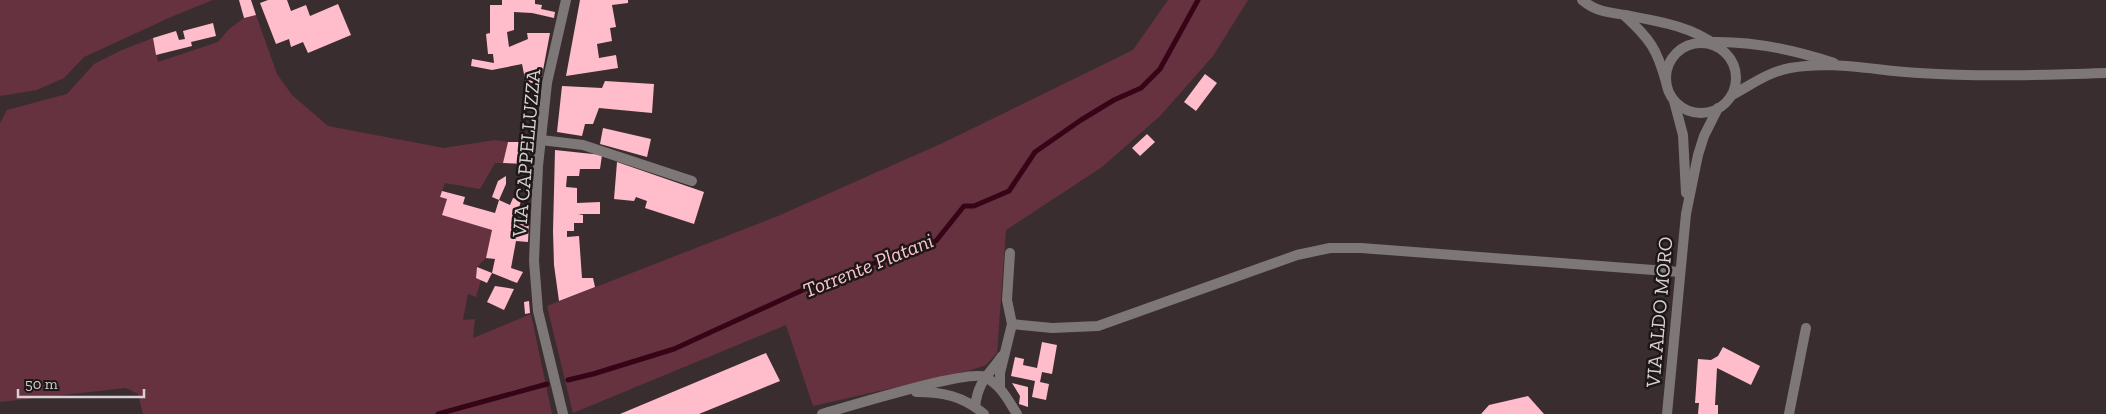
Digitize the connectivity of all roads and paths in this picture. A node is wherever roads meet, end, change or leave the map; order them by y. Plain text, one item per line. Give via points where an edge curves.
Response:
1 (566, 0) edge
2 (1582, 0) edge
3 (1624, 15) junction
4 (1712, 44) junction
5 (1842, 66) junction
6 (2106, 73) edge
7 (1666, 82) junction
8 (1732, 95) junction
9 (1674, 100) junction
10 (1718, 108) junction
11 (540, 140) junction
12 (692, 181) dead end
13 (1686, 214) junction
14 (1010, 252) dead end
15 (1680, 272) junction
16 (1012, 324) junction
17 (1806, 328) dead end
18 (1007, 349) junction
19 (984, 376) junction
20 (1000, 386) junction
21 (902, 392) junction
22 (979, 410) edge
23 (563, 414) edge
24 (822, 414) edge
25 (1017, 414) edge
26 (1668, 414) edge
27 (1789, 414) edge

1 - 11 street, VIA CAPPELLUZZA via 546,83
2 - 3 street via 1602,12
3 - 4 street via 1685,28 1705,36
3 - 7 street via 1648,38 1660,60
4 - 5 street via 1729,42 1803,53
4 - 7 street via 1689,44 1676,53 1668,66
4 - 8 street via 1725,52 1735,68
5 - 6 street via 1958,75
5 - 8 street via 1792,67 1758,79
7 - 9 street
8 - 10 street
9 - 10 street via 1695,112
9 - 13 street via 1686,154
10 - 13 street via 1704,136
11 - 12 street via 583,145
11 - 23 street, VIA CAPPELLUZZA via 534,261 538,311
13 - 15 street, VIA ALDO MORO
14 - 16 street via 1007,300
15 - 16 street via 1330,248 1297,255 1098,326 1052,328
15 - 26 street, VIA ALDO MORO
16 - 18 street
17 - 27 street
18 - 19 street
18 - 20 street
19 - 20 street
19 - 21 street via 973,375
19 - 22 street via 976,394
20 - 25 street
21 - 22 street via 938,392 959,398
21 - 24 street

